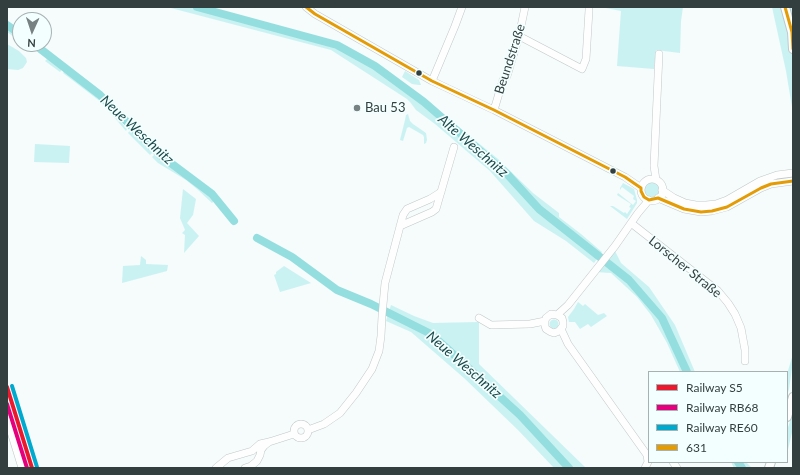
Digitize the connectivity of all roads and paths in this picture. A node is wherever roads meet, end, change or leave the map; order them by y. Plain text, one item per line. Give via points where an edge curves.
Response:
1 (306, 7) edge
2 (462, 7) edge
3 (525, 7) edge
4 (786, 7) edge
5 (589, 10) dead end
6 (792, 34) edge
7 (519, 36) junction
8 (793, 49) edge
9 (659, 54) dead end
10 (432, 81) junction
11 (494, 110) junction
12 (454, 147) dead end
13 (793, 172) edge
14 (793, 181) edge
15 (648, 182) junction
16 (784, 182) junction
17 (793, 185) edge
18 (662, 190) junction
19 (441, 192) junction
20 (658, 198) junction
21 (647, 199) junction
22 (631, 223) junction
23 (400, 226) junction
24 (560, 316) junction
25 (479, 318) dead end
26 (545, 324) junction
27 (559, 331) junction
28 (745, 361) dead end
29 (793, 397) edge
30 (788, 414) edge
31 (7, 421) edge
32 (308, 430) junction
33 (294, 434) junction
34 (269, 442) junction
35 (648, 456) edge
36 (21, 468) edge
37 (216, 468) edge
38 (245, 468) edge
39 (645, 468) edge

1 - 10 street
2 - 10 street
3 - 7 street, Beundstraße
4 - 6 main road
5 - 7 street via 586,59 582,69
6 - 8 main road
7 - 11 street, Beundstraße
9 - 15 street via 654,166
10 - 11 street
11 - 15 street via 625,177
12 - 19 street
13 - 18 street via 760,181 716,204 685,203
14 - 16 street
15 - 18 street via 661,184
15 - 21 street via 641,191
16 - 17 street
16 - 20 street via 771,184 727,207 712,211 684,209
18 - 20 street
19 - 23 street via 406,209
19 - 23 street via 435,211
20 - 21 street
21 - 22 street
22 - 24 street
22 - 28 street, Lorscher Straße via 718,291 728,302 741,328
23 - 32 street via 385,283 379,351 372,369 340,413 324,424
24 - 26 street via 551,314 546,318
24 - 27 street via 563,326
25 - 26 street via 491,325
26 - 27 street via 548,331
27 - 35 street
29 - 30 main road
31 - 36 street
32 - 33 street via 304,438
32 - 33 street via 305,425 299,423 294,428
33 - 34 street
34 - 37 street via 260,444 252,451 228,458
34 - 38 street via 264,446 259,459
35 - 39 street

